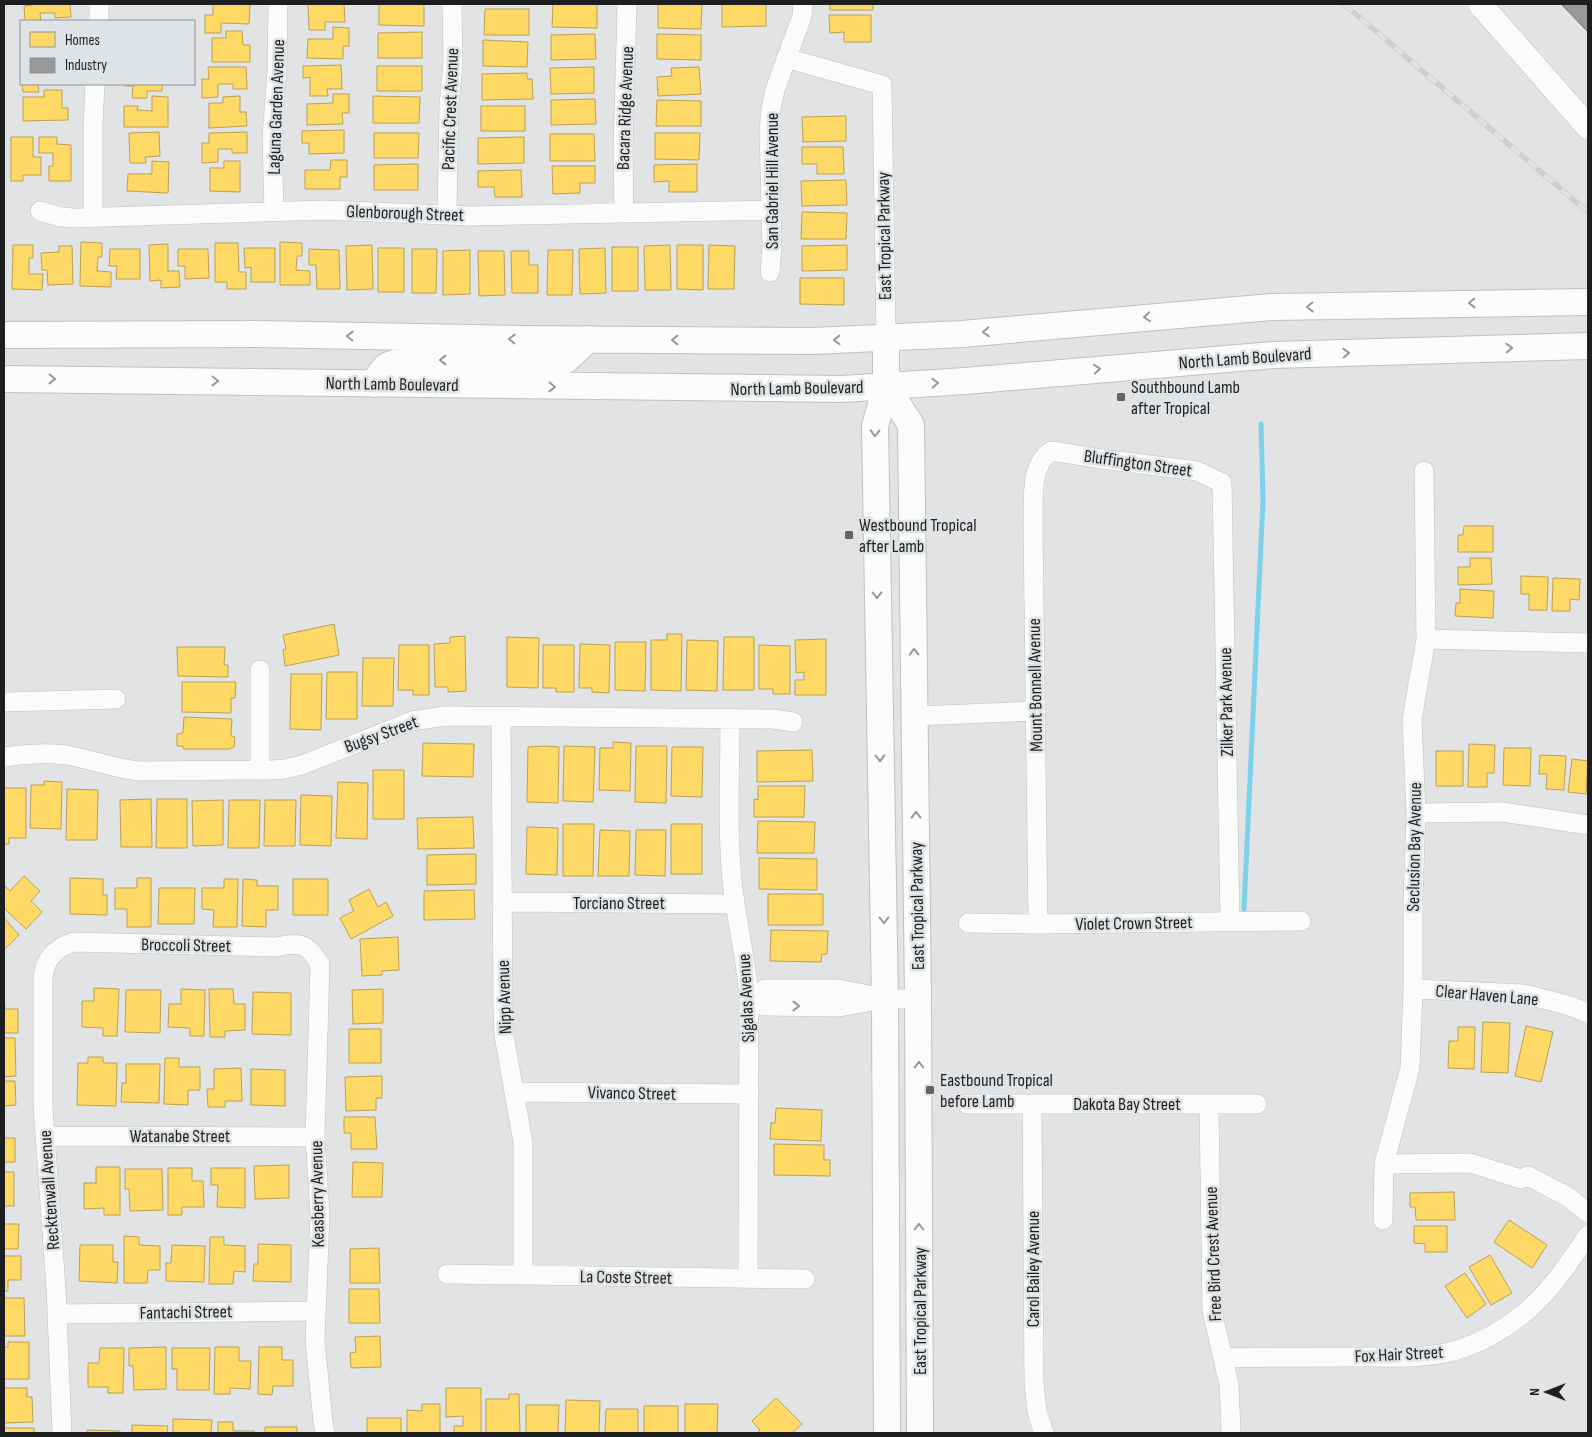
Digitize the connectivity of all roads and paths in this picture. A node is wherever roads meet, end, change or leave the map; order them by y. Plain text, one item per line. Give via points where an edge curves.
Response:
1 (99, 4) edge
2 (278, 4) edge
3 (452, 4) edge
4 (627, 4) edge
5 (803, 4) edge
6 (1480, 4) edge
7 (99, 20) edge
8 (786, 58) junction
9 (95, 85) edge
10 (1588, 127) edge
11 (772, 210) junction
12 (40, 211) dead end
13 (274, 211) junction
14 (624, 213) junction
15 (447, 215) junction
16 (93, 218) junction
17 (770, 272) dead end
18 (1588, 302) edge
19 (4, 335) edge
20 (886, 338) junction
21 (589, 339) junction
22 (1588, 346) edge
23 (4, 379) edge
24 (374, 384) junction
25 (886, 386) junction
26 (1051, 451) joint
27 (1424, 471) dead end
28 (1222, 483) joint
29 (1426, 639) junction
30 (1588, 643) edge
31 (260, 670) dead end
32 (116, 699) dead end
33 (4, 702) edge
34 (1036, 711) junction
35 (501, 716) junction
36 (914, 716) junction
37 (730, 718) junction
38 (793, 722) dead end
39 (4, 757) edge
40 (260, 770) junction
41 (1416, 812) junction
42 (1588, 825) edge
43 (502, 902) junction
44 (735, 904) junction
45 (1230, 921) junction
46 (1301, 921) dead end
47 (968, 923) dead end
48 (1038, 924) junction
49 (55, 951) joint
50 (315, 955) joint
51 (1413, 989) junction
52 (749, 998) junction
53 (885, 998) junction
54 (918, 999) junction
55 (1588, 1013) edge
56 (515, 1092) junction
57 (749, 1094) junction
58 (967, 1104) dead end
59 (1032, 1104) junction
60 (1209, 1104) junction
61 (1257, 1104) dead end
62 (44, 1136) junction
63 (315, 1137) junction
64 (1384, 1164) junction
65 (1588, 1213) edge
66 (1383, 1220) dead end
67 (1588, 1235) edge
68 (447, 1274) dead end
69 (523, 1275) junction
70 (748, 1278) junction
71 (804, 1279) dead end
72 (316, 1311) junction
73 (57, 1314) junction
74 (1223, 1358) junction
75 (62, 1433) edge
76 (326, 1433) edge
77 (887, 1433) edge
78 (920, 1433) edge
79 (1044, 1433) edge
80 (1231, 1433) edge

1 - 7 street
2 - 13 street, Laguna Garden Avenue via 272,137
3 - 15 street, Pacific Crest Avenue
4 - 14 street, Bacara Ridge Avenue
5 - 8 street, San Gabriel Hill Avenue via 802,16
6 - 10 street
8 - 11 street, San Gabriel Hill Avenue via 775,90 769,130
8 - 20 street, East Tropical Parkway via 882,85
9 - 16 street
11 - 14 street, Glenborough Street
11 - 17 street, San Gabriel Hill Avenue
12 - 16 street, Glenborough Street via 61,217
13 - 15 street, Glenborough Street
13 - 16 street, Glenborough Street
14 - 15 street, Glenborough Street
18 -> 20 main road via 1272,308
21 -> 19 main road via 258,334
20 -> 21 main road via 814,341
20 - 25 main road, East Tropical Parkway
21 -> 24 main road via 566,360 393,362 383,367
25 -> 22 main road, North Lamb Boulevard via 1274,355
23 -> 24 main road, North Lamb Boulevard
24 -> 25 main road, North Lamb Boulevard via 763,389
36 -> 25 main road, East Tropical Parkway via 911,425
25 -> 53 main road, East Tropical Parkway via 875,426
26 - 28 street, Bluffington Street via 1197,470
26 - 34 street, Mount Bonnell Avenue via 1038,466 1035,487
27 - 29 street, Seclusion Bay Avenue
28 - 45 street, Zilker Park Avenue
29 - 30 street
29 - 41 street, Seclusion Bay Avenue via 1412,719
31 - 40 street
32 - 33 street
34 - 36 street
34 - 48 street, Mount Bonnell Avenue
35 - 37 street, Bugsy Street
35 - 40 street, Bugsy Street via 445,716 412,721 302,764 285,769
35 - 43 street, Nipp Avenue
54 -> 36 main road, East Tropical Parkway
37 - 38 street, Bugsy Street
37 - 44 street, Sigalas Avenue via 730,864
39 - 40 street, Bugsy Street via 52,753 138,771
41 - 42 street via 1503,812
41 - 51 street, Seclusion Bay Avenue
43 - 44 street, Torciano Street
43 - 56 street, Nipp Avenue via 504,1035
44 - 52 street, Sigalas Avenue
45 - 46 street, Violet Crown Street
45 - 48 street, Violet Crown Street
47 - 48 street, Violet Crown Street
49 - 50 street, Broccoli Street via 74,942 277,947 300,944 310,948
49 - 62 street, Recktenwall Avenue via 44,966 43,977
50 - 63 street, Keasberry Avenue via 320,964
51 - 55 street, Clear Haven Lane via 1524,994
51 - 64 street, Seclusion Bay Avenue via 1410,1068
52 - 53 street via 765,989 838,989
52 - 57 street, Sigalas Avenue
53 - 54 street
53 - 77 main road, East Tropical Parkway
78 -> 54 main road, East Tropical Parkway
56 - 57 street, Vivanco Street
56 - 69 street, Nipp Avenue via 523,1143
57 - 70 street, Sigalas Avenue
58 - 59 street, Dakota Bay Street
59 - 60 street, Dakota Bay Street
59 - 79 street, Carol Bailey Avenue via 1034,1383
60 - 61 street, Dakota Bay Street
60 - 74 street, Free Bird Crest Avenue via 1212,1311
62 - 63 street, Watanabe Street
62 - 73 street, Recktenwall Avenue
63 - 72 street, Keasberry Avenue via 320,1215
64 - 65 street via 1470,1163 1522,1179 1528,1176 1568,1197
64 - 66 street, Seclusion Bay Avenue
67 - 74 street, Fox Hair Street via 1564,1270 1523,1314 1480,1341 1453,1351 1426,1356
68 - 69 street, La Coste Street
69 - 70 street, La Coste Street
70 - 71 street, La Coste Street
72 - 73 street, Fantachi Street
72 - 76 street, Keasberry Avenue via 315,1341 322,1422
73 - 75 street, Recktenwall Avenue
74 - 80 street, Free Bird Crest Avenue via 1229,1384

